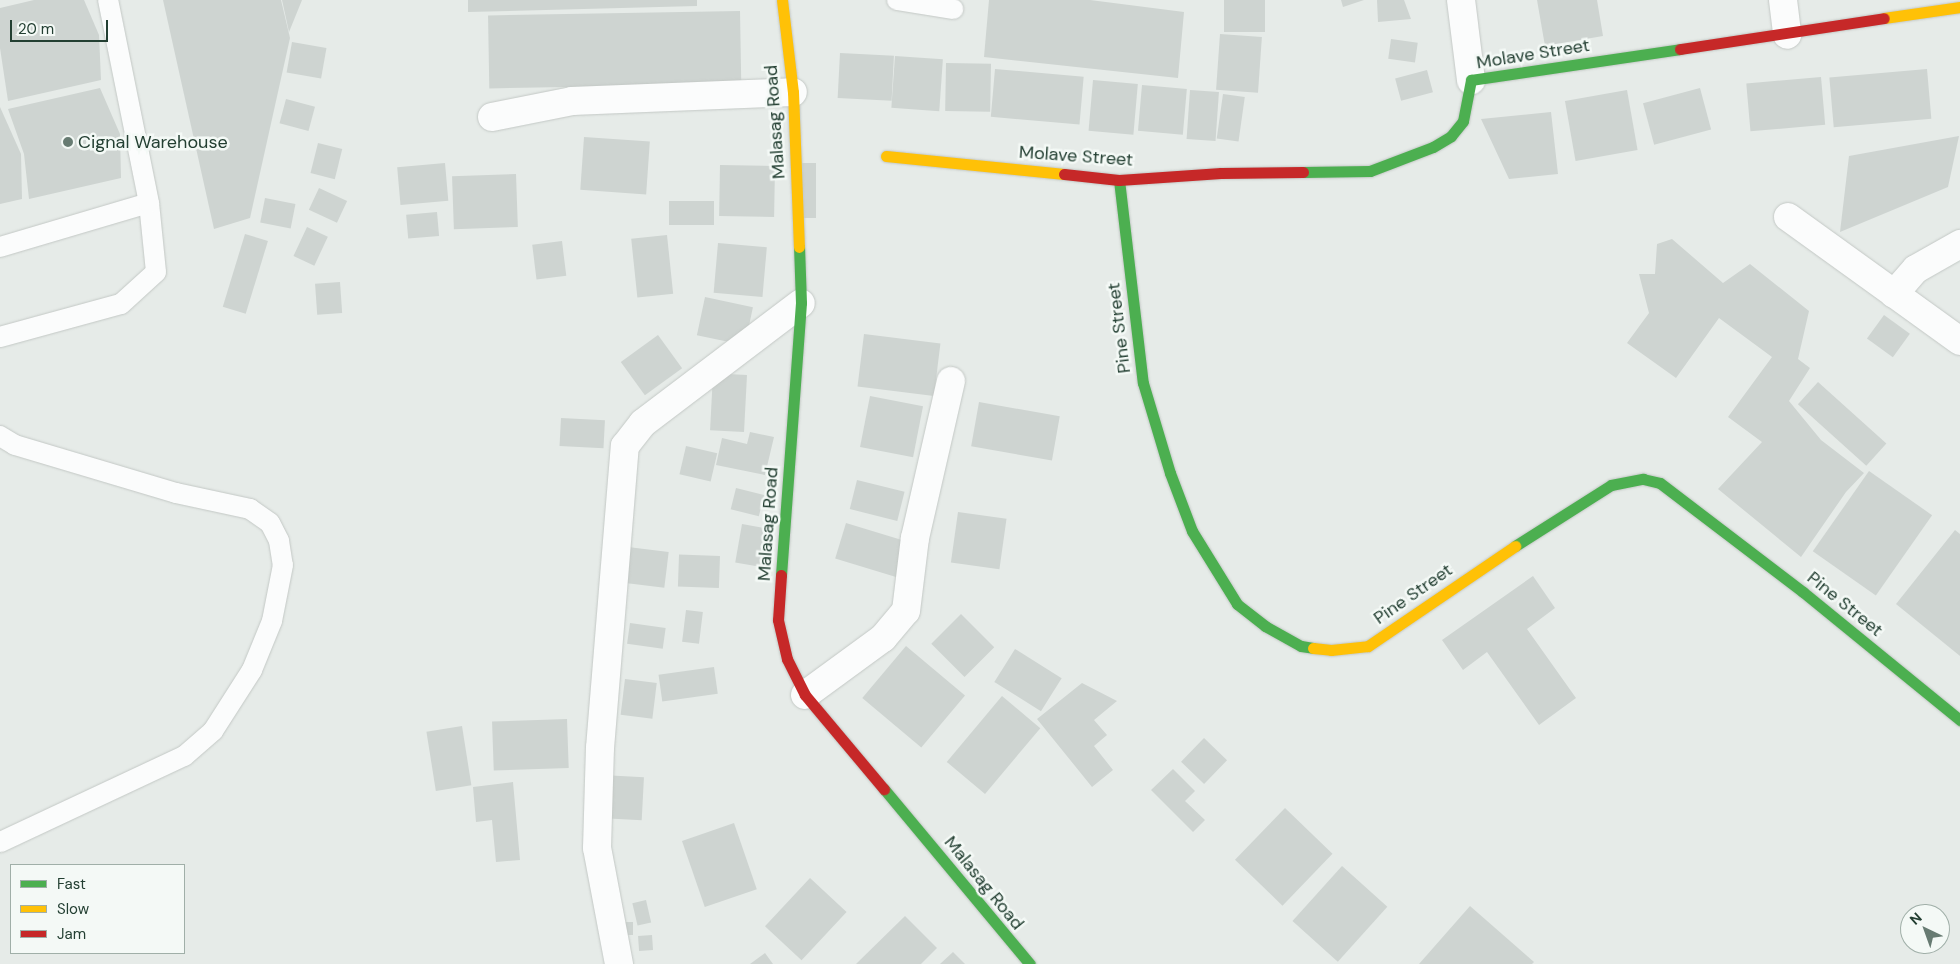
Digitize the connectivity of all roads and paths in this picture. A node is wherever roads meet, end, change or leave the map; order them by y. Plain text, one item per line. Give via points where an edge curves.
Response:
1 (108, 0) edge
2 (782, 0) edge
3 (897, 0) edge
4 (1461, 0) edge
5 (1784, 0) edge
6 (1960, 7) edge
7 (953, 9) dead end
8 (1787, 35) junction
9 (1471, 80) junction
10 (793, 92) junction
11 (492, 117) dead end
12 (886, 156) dead end
13 (1119, 180) junction
14 (150, 203) junction
15 (1788, 217) dead end
16 (1960, 244) edge
17 (0, 247) edge
18 (1894, 294) junction
19 (801, 303) junction
20 (0, 337) edge
21 (1960, 341) edge
22 (951, 381) dead end
23 (0, 436) edge
24 (805, 694) junction
25 (1960, 720) edge
26 (0, 842) edge
27 (619, 964) edge
28 (1030, 964) edge

1 - 14 lane
2 - 10 street, Malasag Road
3 - 7 lane
4 - 9 street
5 - 8 street
6 - 8 street, Molave Street
8 - 9 street, Molave Street
9 - 13 street, Molave Street via 1463,121 1450,136 1433,147 1370,172 1221,173
10 - 11 street via 572,101
10 - 19 street, Malasag Road
12 - 13 street, Molave Street
13 - 25 street, Pine Street via 1143,383 1170,472 1192,531 1216,574 1237,604 1265,626 1301,646 1331,650 1368,646 1611,485 1643,479 1660,482 1803,592
14 - 17 lane
14 - 20 lane via 156,272 128,298 121,304
15 - 18 street
16 - 18 street via 1916,269
18 - 21 street
19 - 24 street, Malasag Road via 778,620 787,659
19 - 27 street via 643,423 625,446 600,748 597,848
22 - 24 street via 915,538 906,611 883,638
23 - 26 lane via 15,445 157,487 250,509 270,523 279,541 283,565 272,622 252,670 213,731 184,756
24 - 28 street, Malasag Road

